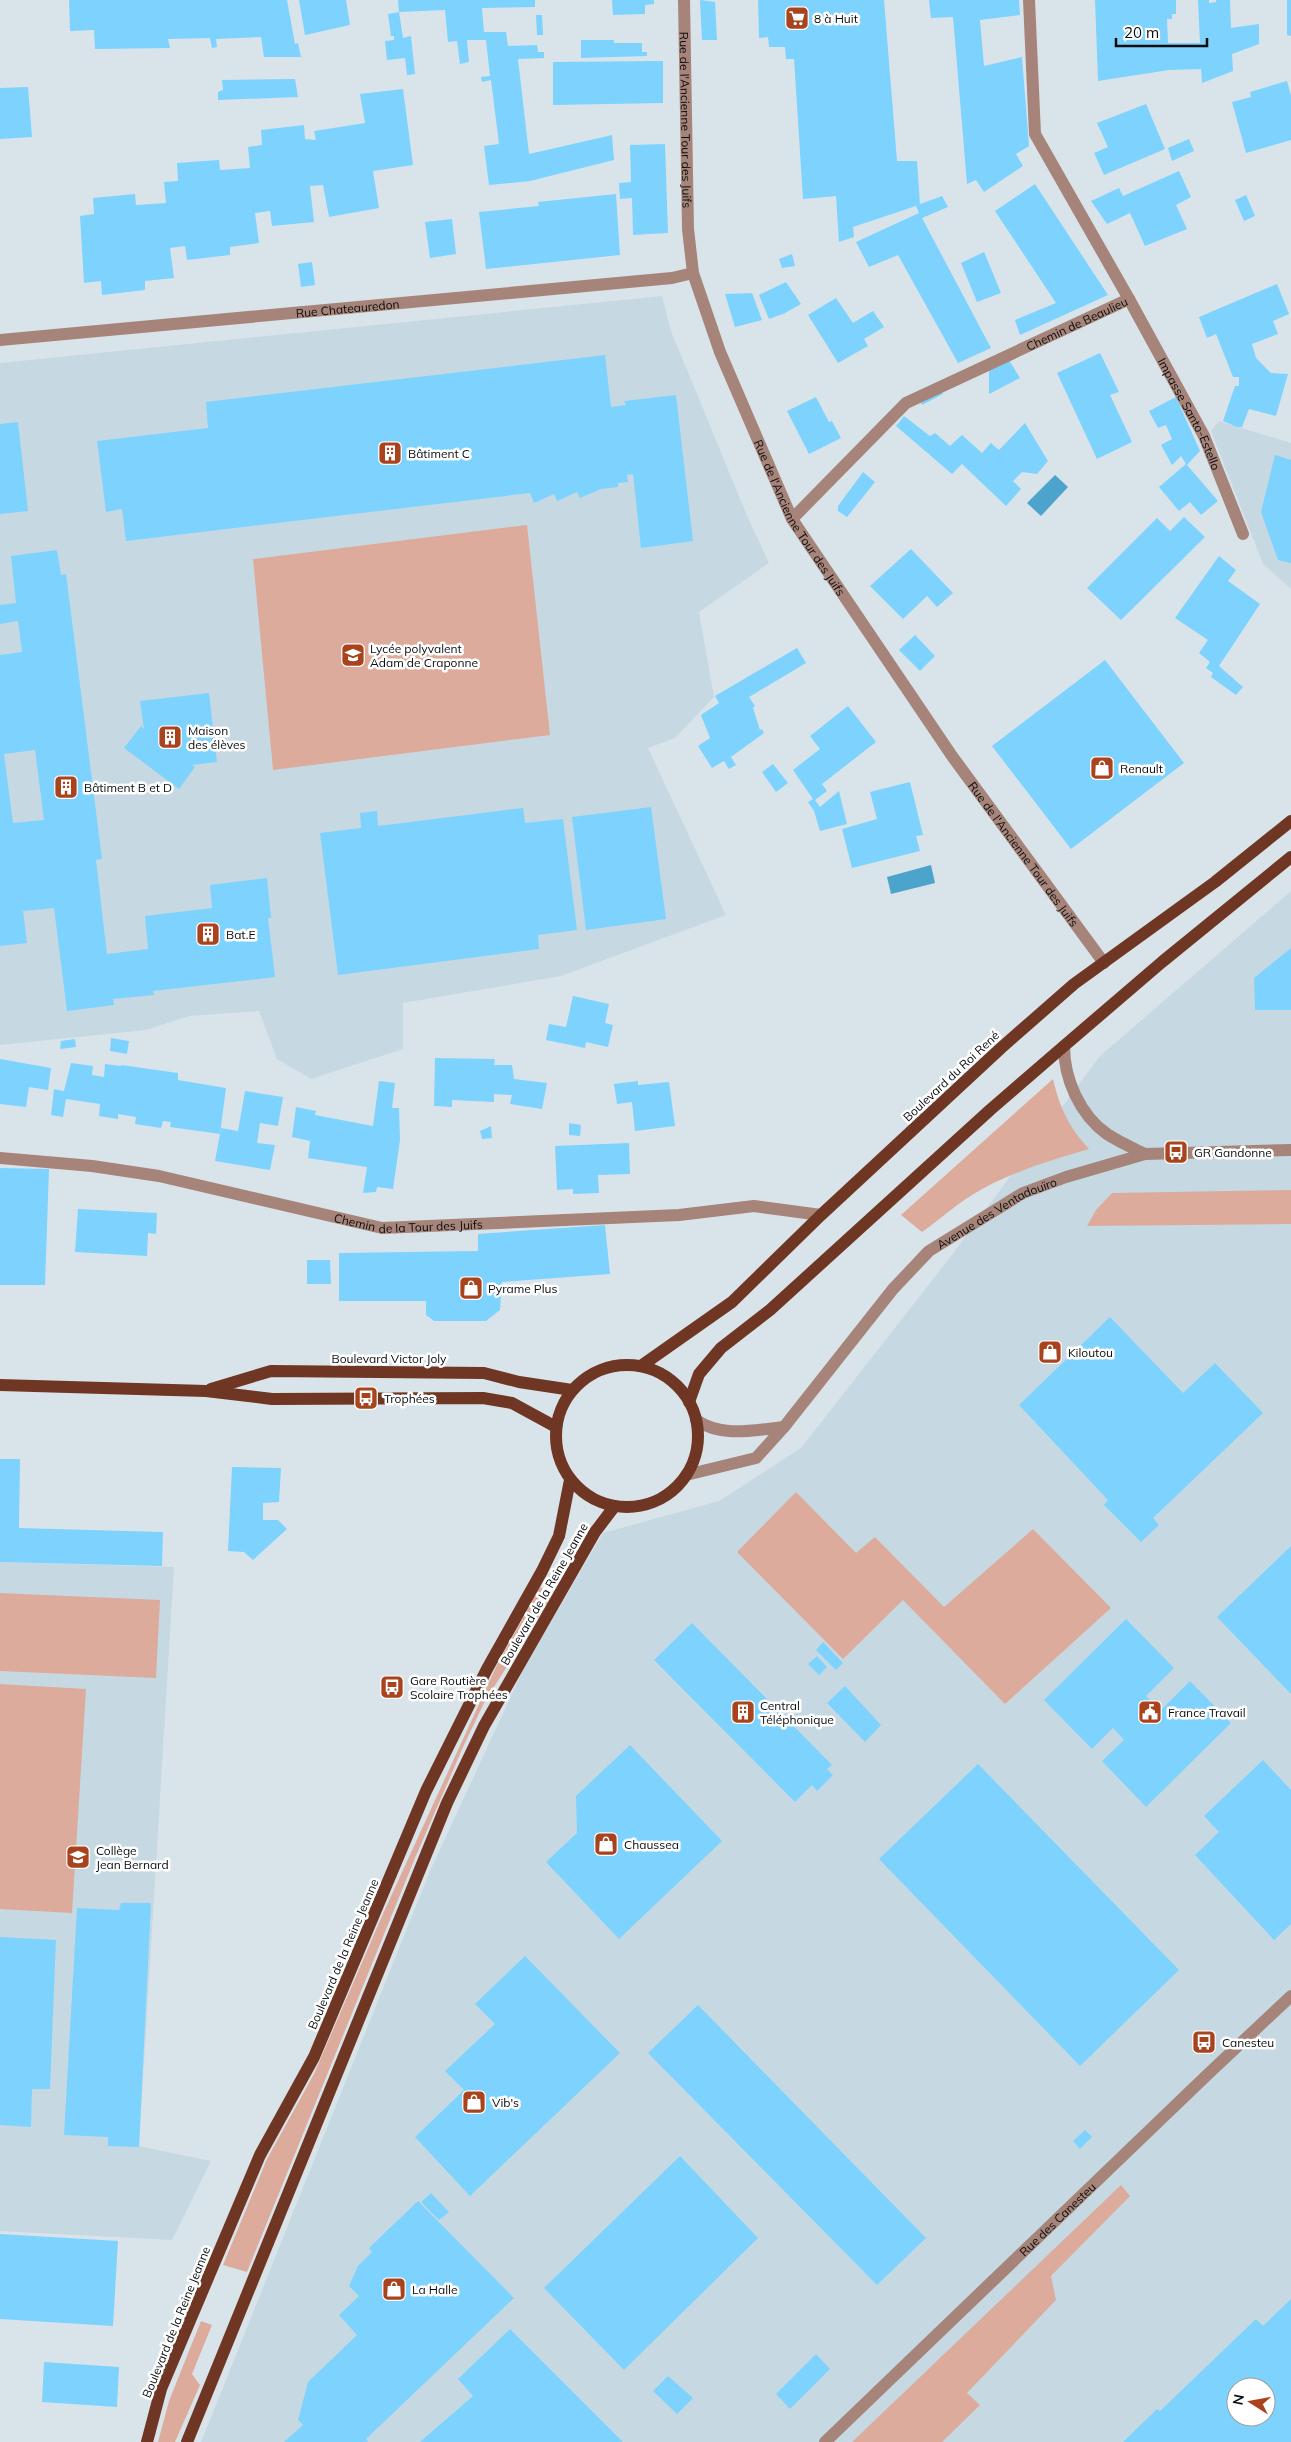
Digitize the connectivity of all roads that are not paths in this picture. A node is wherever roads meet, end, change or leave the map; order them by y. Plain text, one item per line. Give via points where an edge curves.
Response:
1 (684, 0) edge
2 (1029, 0) edge
3 (693, 273) junction
4 (1129, 299) junction
5 (0, 340) edge
6 (792, 519) junction
7 (1243, 534) dead end
8 (1291, 821) edge
9 (1291, 857) edge
10 (1104, 963) junction
11 (1064, 1046) junction
12 (1291, 1150) edge
13 (1146, 1154) junction
14 (0, 1158) edge
15 (820, 1215) junction
16 (641, 1366) junction
17 (0, 1385) edge
18 (572, 1390) junction
19 (206, 1391) junction
20 (689, 1402) junction
21 (696, 1420) junction
22 (556, 1427) junction
23 (784, 1427) junction
24 (686, 1476) junction
25 (570, 1480) junction
26 (614, 1506) junction
27 (1291, 1996) edge
28 (147, 2442) edge
29 (187, 2442) edge
30 (825, 2442) edge

1 - 3 street, Rue de l'Ancienne Tour des Juifs via 688,229
2 - 4 street, Chemin de Beaulieu via 1035,134
3 - 5 street, Rue Chateauredon via 662,279
3 - 6 street, Rue de l'Ancienne Tour des Juifs via 720,352
4 - 6 street, Chemin de Beaulieu via 906,403
4 - 7 street, Impasse Santo-Estello via 1204,436
6 - 10 street, Rue de l'Ancienne Tour des Juifs via 952,756
8 - 10 main road, Boulevard du Roi René via 1215,882
9 - 11 main road
10 - 15 main road, Boulevard du Roi René via 1074,984 1001,1048
11 - 13 street via 1064,1066 1080,1106 1106,1134
11 - 20 main road via 770,1310 721,1348 699,1374
12 - 13 street, Avenue des Ventadouïro
13 - 23 street, Avenue des Ventadouïro via 1024,1193 929,1250 893,1289
14 - 15 street, Chemin de la Tour des Juifs via 158,1176 382,1228 679,1216 754,1206
15 - 16 main road, Boulevard du Roi René via 732,1302
16 - 18 main road via 603,1368
16 - 20 main road via 661,1373 677,1385
17 - 19 main road, Boulevard Victor Joly
18 - 19 main road, Boulevard Victor Joly via 484,1373 271,1371
18 - 22 main road via 561,1408
19 - 22 main road, Boulevard Victor Joly via 272,1399 483,1398 512,1403
20 - 21 main road
21 - 23 street via 708,1428 731,1432
21 - 24 main road via 695,1458
22 - 25 main road via 556,1446
23 - 24 street, Avenue des Ventadouïro via 756,1458
24 - 26 main road via 676,1488 658,1500 636,1507
25 - 26 main road via 590,1497
25 - 28 main road, Boulevard de la Reine Jeanne via 559,1536 426,1791 314,2057 260,2155 161,2389
26 - 29 main road, Boulevard de la Reine Jeanne via 595,1532 484,1726 447,1803
27 - 30 street, Rue des Canesteu

